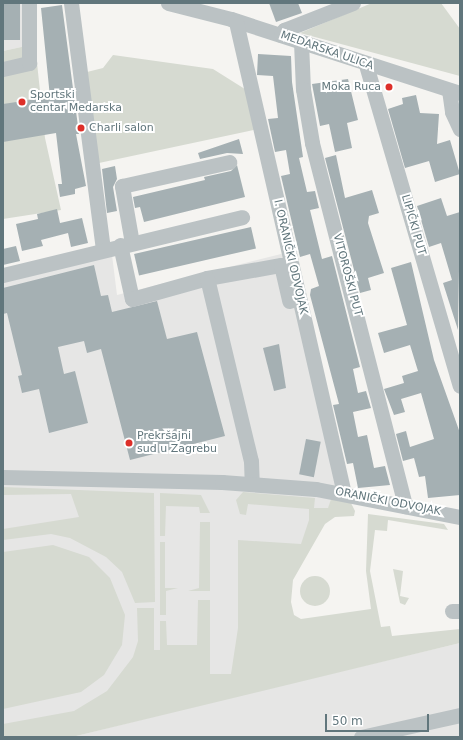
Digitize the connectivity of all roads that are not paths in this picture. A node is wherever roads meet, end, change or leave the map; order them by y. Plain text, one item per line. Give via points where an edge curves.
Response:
1 (29, 3) edge
2 (71, 3) edge
3 (168, 3) edge
4 (353, 3) edge
5 (199, 6) edge
6 (236, 22) junction
7 (282, 35) junction
8 (301, 42) junction
9 (366, 65) junction
10 (3, 68) edge
11 (454, 91) edge
12 (460, 129) edge
13 (230, 162) dead end
14 (242, 217) dead end
15 (126, 244) junction
16 (102, 249) junction
17 (3, 275) edge
18 (207, 278) junction
19 (289, 301) dead end
20 (460, 386) edge
21 (3, 477) edge
22 (252, 484) junction
23 (344, 492) junction
24 (405, 506) junction
25 (460, 517) edge
26 (460, 715) edge
27 (361, 737) edge

1 - 10 street via 29,63
2 - 16 street
3 - 5 street, MEDARSKA ULICA
4 - 7 street via 284,30
5 - 6 street, MEDARSKA ULICA
6 - 7 street, MEDARSKA ULICA
6 - 23 street, I. ORANIČKI ODVOJAK
7 - 8 street, MEDARSKA ULICA
8 - 9 street, MEDARSKA ULICA
8 - 24 street, VITOROŠKI PUT via 303,89 312,143
9 - 11 street, MEDARSKA ULICA
9 - 20 street, LIPIČKI PUT
11 - 12 street via 452,112
13 - 15 street via 122,186
14 - 15 street
15 - 16 street
15 - 18 street via 132,299
16 - 17 street
18 - 19 street via 280,265
18 - 22 street via 251,461
21 - 22 street, ORANIČKI ODVOJAK
22 - 23 street, ORANIČKI ODVOJAK
23 - 24 street, ORANIČKI ODVOJAK
24 - 25 street, ORANIČKI ODVOJAK
26 - 27 street

